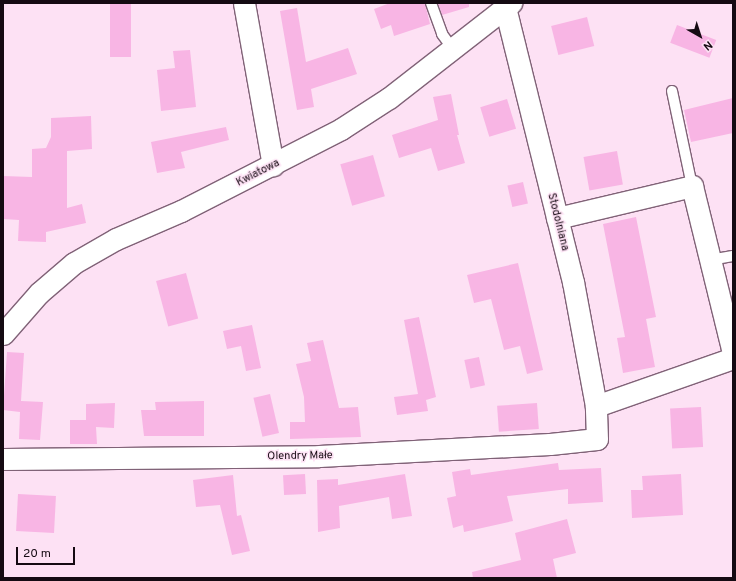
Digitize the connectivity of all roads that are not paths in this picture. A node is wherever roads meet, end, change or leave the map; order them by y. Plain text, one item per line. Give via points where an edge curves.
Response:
1 (244, 3) edge
2 (431, 3) edge
3 (507, 5) edge
4 (452, 48) junction
5 (672, 91) dead end
6 (273, 165) junction
7 (692, 186) junction
8 (557, 218) junction
9 (733, 256) edge
10 (710, 260) junction
11 (3, 334) edge
12 (733, 353) edge
13 (733, 358) edge
14 (596, 406) junction
15 (597, 439) joint
16 (3, 459) edge

1 - 6 street
2 - 4 lane via 442,34
3 - 4 street, Kwiatowa
3 - 8 street, Stodolniana
4 - 6 street, Kwiatowa via 364,115
5 - 7 lane
6 - 11 street, Kwiatowa via 182,211 116,239 74,263 39,293
7 - 8 street
7 - 10 street
8 - 14 street, Stodolniana via 573,282
9 - 10 lane
10 - 12 street
13 - 14 street
14 - 15 street, Stodolniana
15 - 16 street, Olendry Małe via 550,444 319,456

